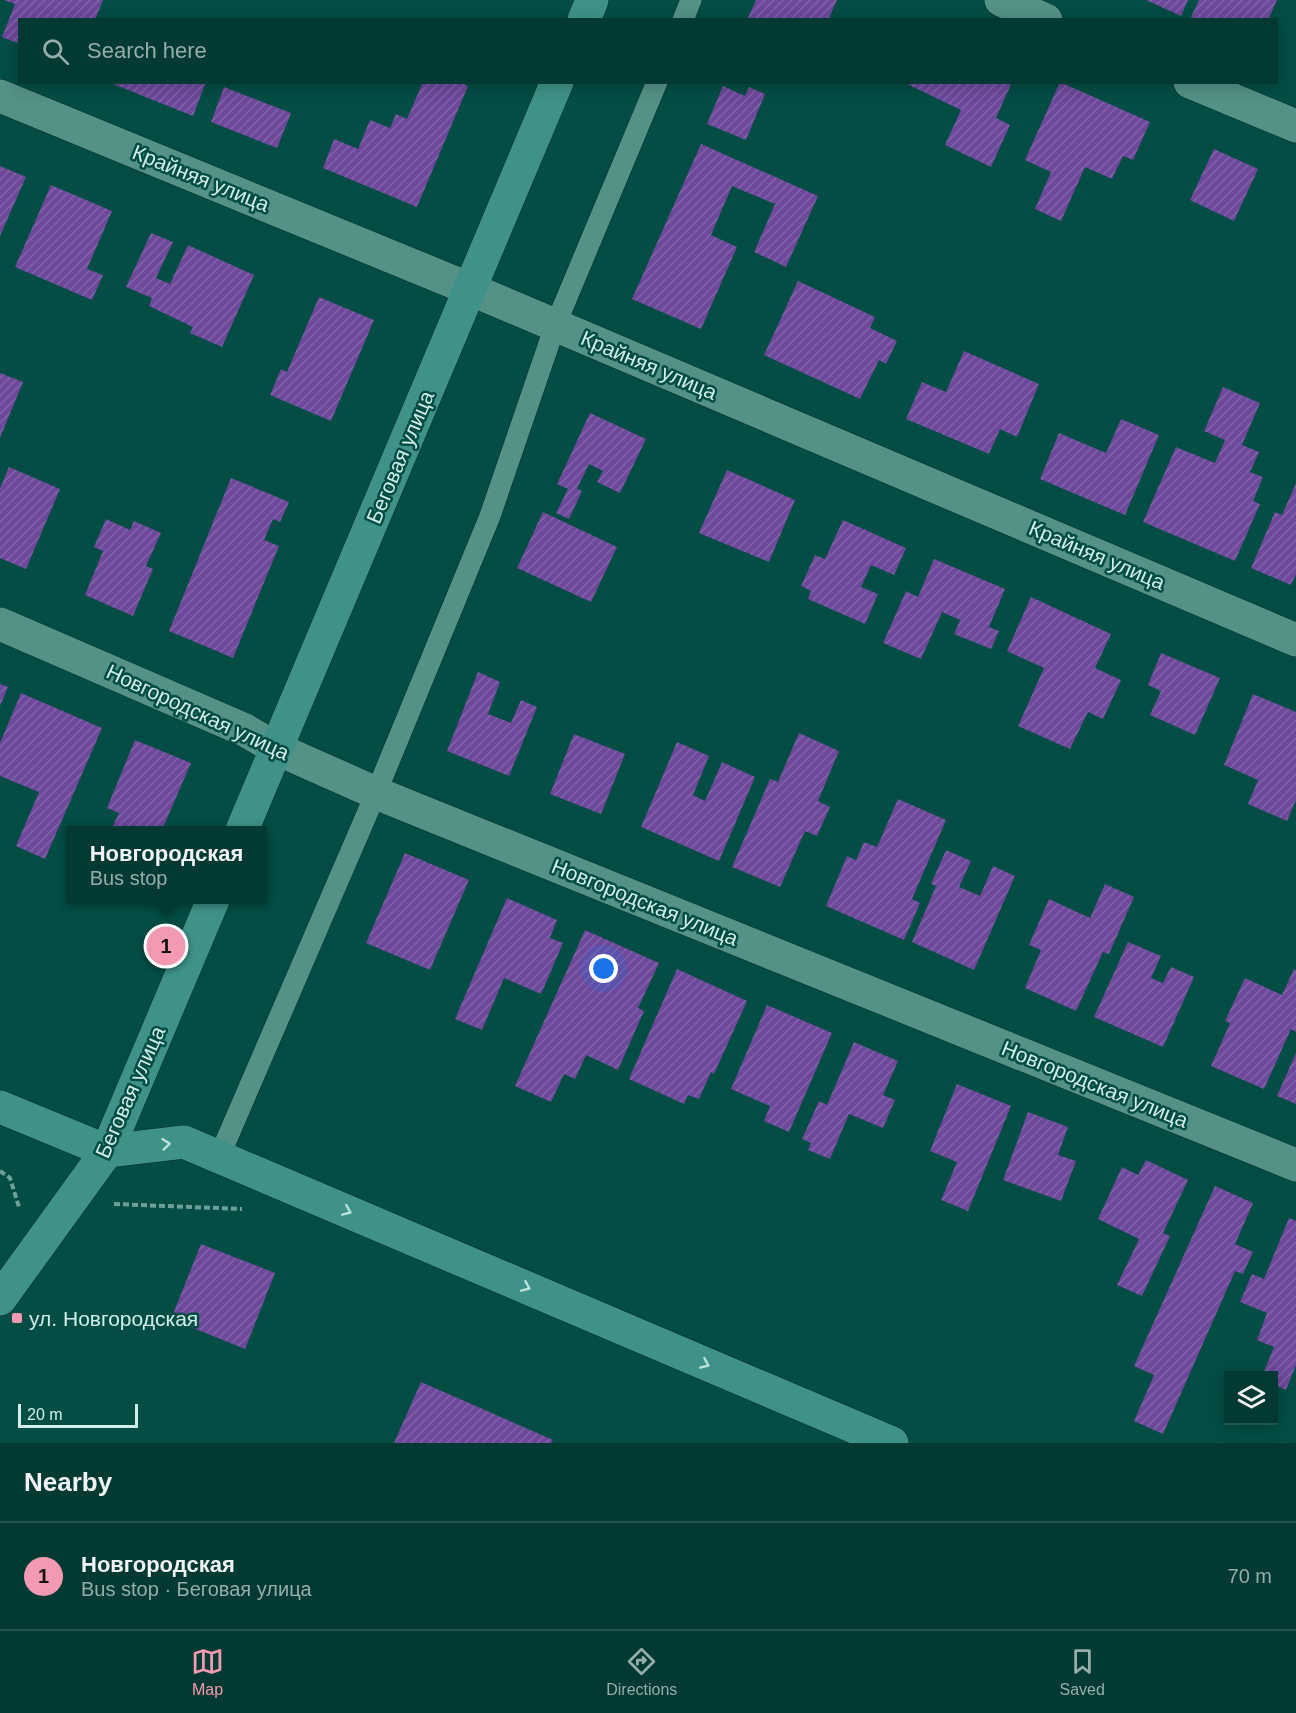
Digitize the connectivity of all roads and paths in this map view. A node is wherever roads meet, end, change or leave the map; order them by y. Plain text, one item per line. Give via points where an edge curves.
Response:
1 (592, 0) edge
2 (691, 0) edge
3 (1001, 0) edge
4 (585, 18) edge
5 (684, 18) edge
6 (1042, 18) edge
7 (556, 84) edge
8 (656, 84) edge
9 (1195, 84) edge
10 (0, 96) edge
11 (1296, 126) edge
12 (470, 289) junction
13 (555, 326) junction
14 (0, 624) edge
15 (1296, 640) edge
16 (277, 749) junction
17 (376, 793) junction
18 (245, 826) edge
19 (211, 904) edge
20 (0, 1107) edge
21 (107, 1150) junction
22 (219, 1157) junction
23 (1296, 1166) edge
24 (0, 1171) edge
25 (109, 1204) dead end
26 (20, 1209) dead end
27 (248, 1209) dead end
28 (0, 1299) edge
29 (892, 1443) edge

1 - 4 street
2 - 5 lane
3 - 6 street
7 - 12 street, Беговая улица
8 - 13 lane
9 - 11 street
10 - 12 street, Крайняя улица
12 - 13 street, Крайняя улица
12 - 16 street, Беговая улица
13 - 15 street, Крайняя улица
13 - 17 lane via 490,516
14 - 16 street, Новгородская улица via 245,730
16 - 17 street, Новгородская улица
16 - 18 street, Беговая улица
17 - 22 lane
17 - 23 street, Новгородская улица
19 - 21 street, Беговая улица
20 - 21 street
21 -> 22 street via 184,1142
21 - 28 street, Беговая улица
22 -> 29 street
24 - 26 path via 10,1178
25 - 27 path

